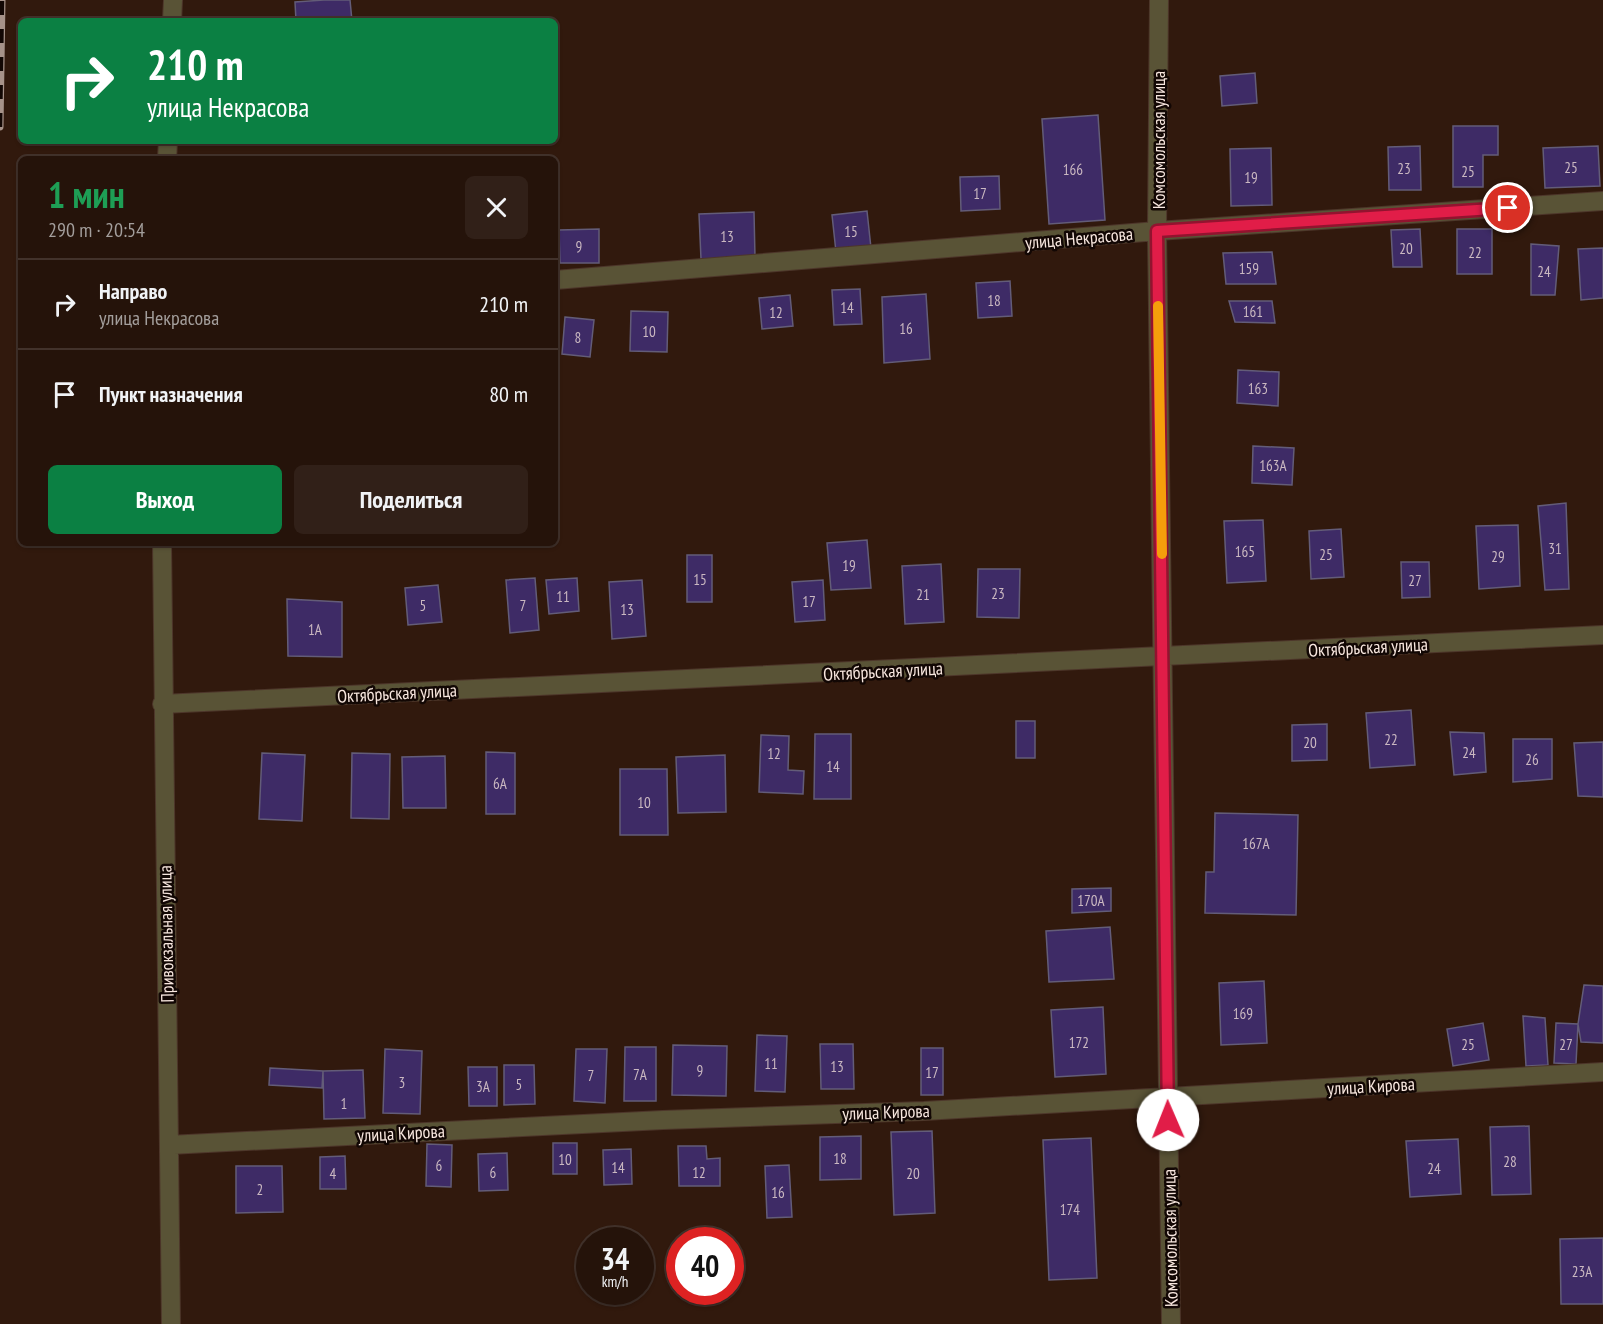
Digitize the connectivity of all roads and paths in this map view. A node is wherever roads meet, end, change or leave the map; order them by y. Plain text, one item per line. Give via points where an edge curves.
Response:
1 (173, 0) edge
2 (1159, 0) edge
3 (172, 18) edge
4 (1603, 201) edge
5 (1157, 231) junction
6 (558, 280) edge
7 (162, 546) edge
8 (1603, 635) edge
9 (1164, 658) junction
10 (162, 704) junction
11 (1603, 1072) edge
12 (1167, 1098) junction
13 (169, 1145) junction
14 (171, 1324) edge
15 (1171, 1324) edge

1 - 3 street
2 - 5 street, Комсомольская улица
4 - 5 street, улица Некрасова
5 - 6 street, улица Некрасова
5 - 9 street, Комсомольская улица
7 - 10 street, Привокзальная улица
8 - 9 street, Октябрьская улица
9 - 10 street, Октябрьская улица
9 - 12 street, Комсомольская улица
10 - 13 street, Привокзальная улица
11 - 12 street, улица Кирова
12 - 13 street, улица Кирова
12 - 15 street, Комсомольская улица
13 - 14 street, Привокзальная улица

